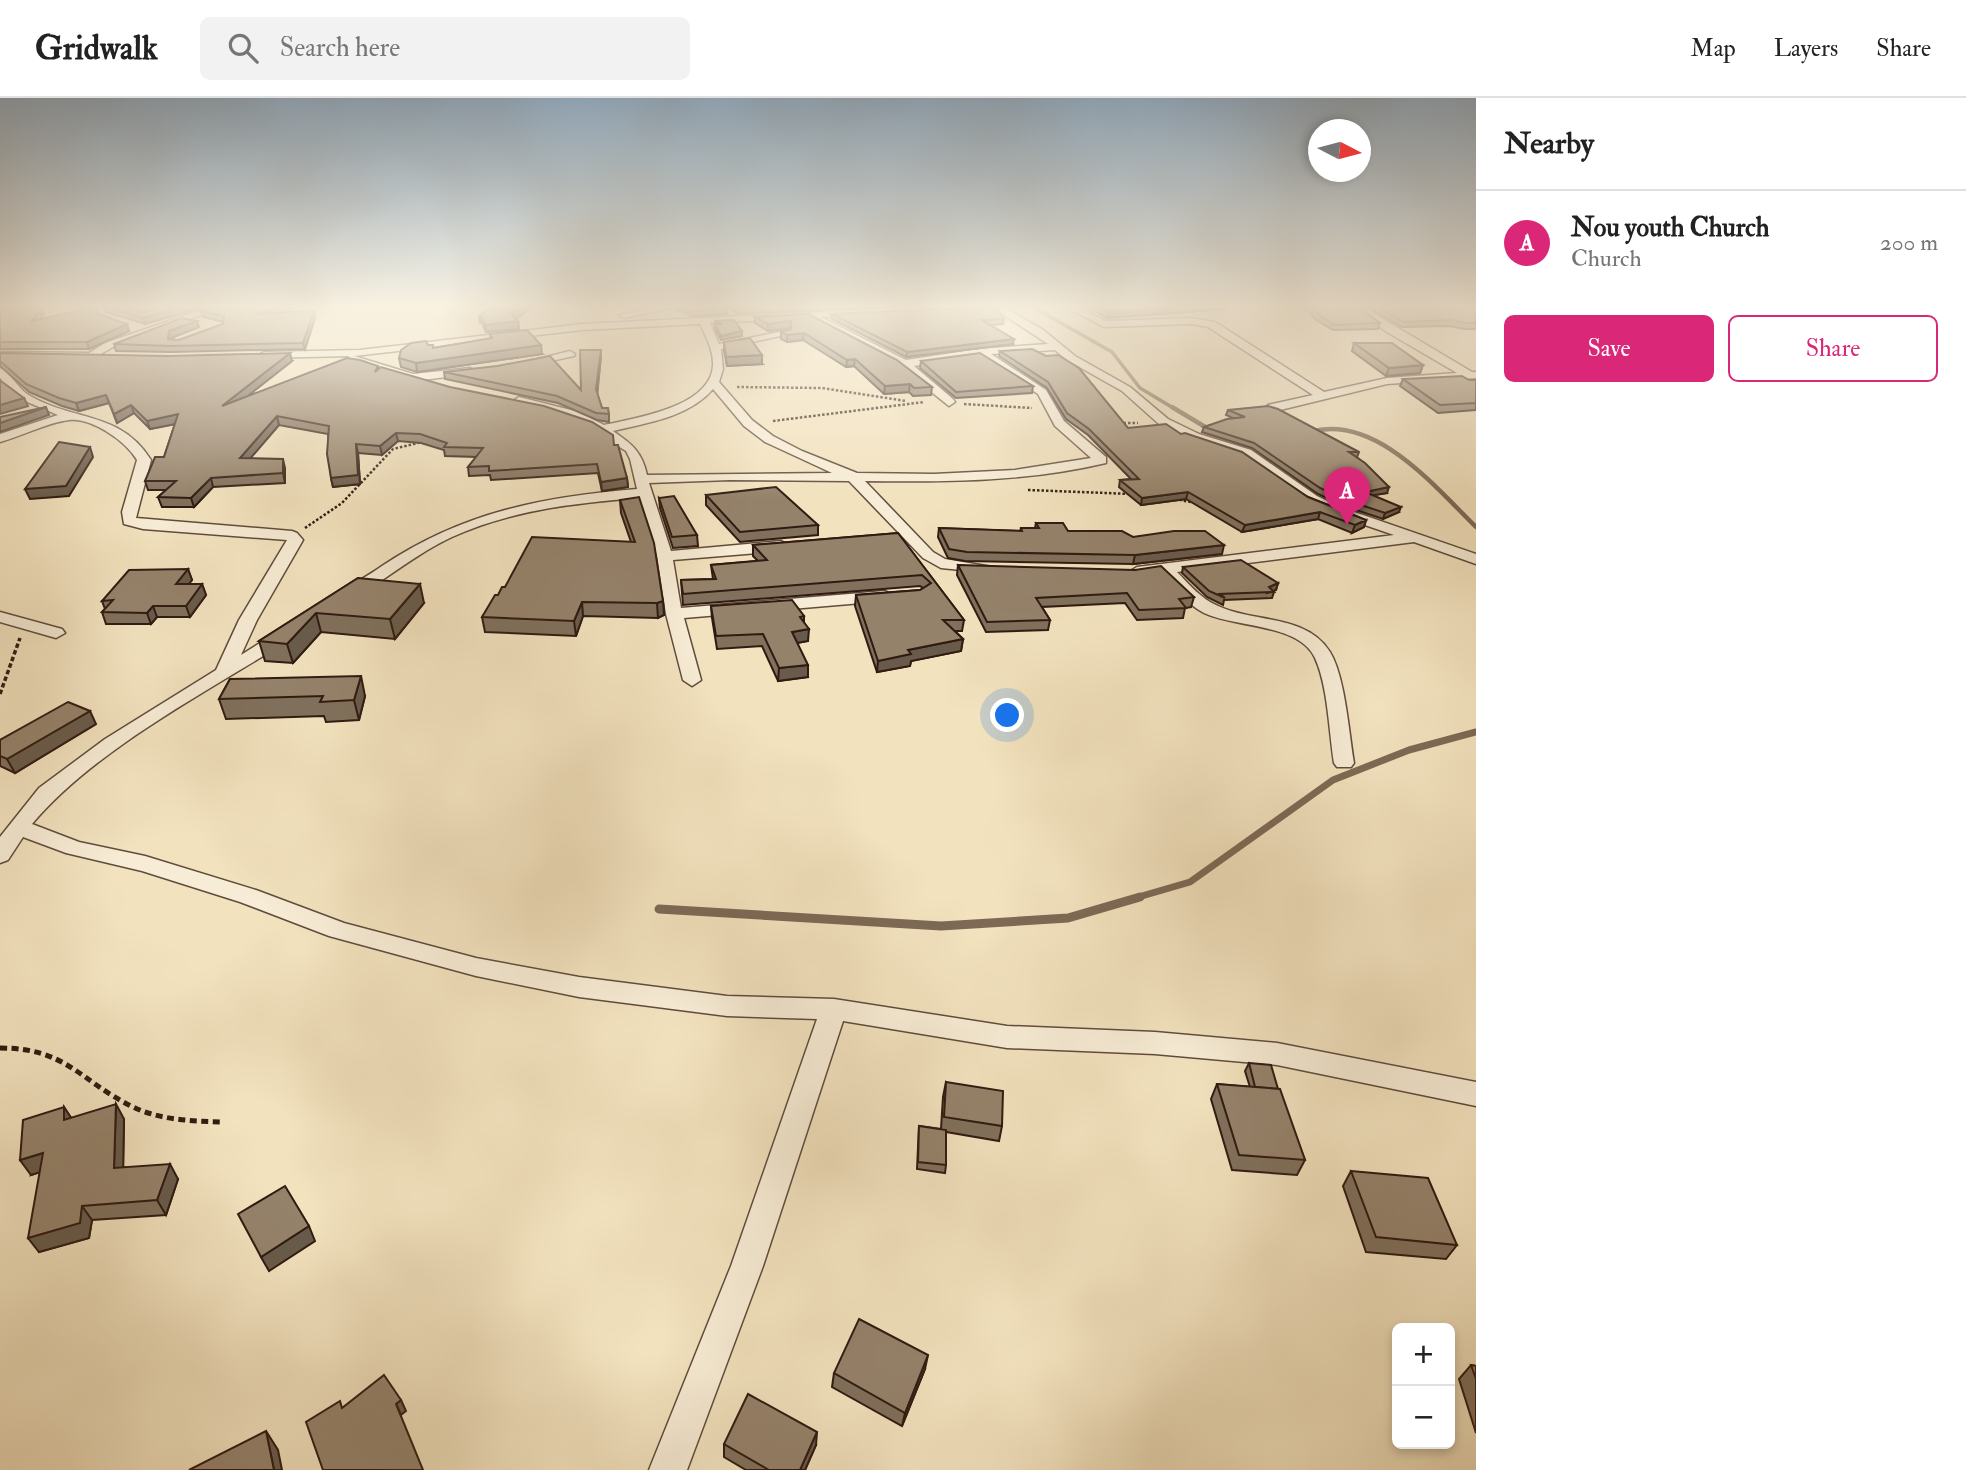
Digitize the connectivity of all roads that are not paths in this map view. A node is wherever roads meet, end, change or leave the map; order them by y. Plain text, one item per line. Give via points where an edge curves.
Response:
1 (395, 371) edge
2 (468, 371) edge
3 (718, 371) edge
4 (914, 371) edge
5 (1011, 371) edge
6 (1096, 371) edge
7 (1283, 371) edge
8 (0, 372) edge
9 (1473, 375) edge
10 (413, 377) junction
11 (717, 386) junction
12 (451, 388) edge
13 (1322, 396) junction
14 (504, 398) edge
15 (949, 402) road end
16 (50, 408) junction
17 (1272, 408) edge
18 (25, 414) edge
19 (69, 416) junction
20 (602, 429) junction
21 (0, 438) edge
22 (852, 476) junction
23 (644, 486) junction
24 (1415, 537) junction
25 (803, 545) edge
26 (665, 556) junction
27 (1476, 559) edge
28 (1165, 569) junction
29 (1001, 570) edge
30 (1122, 573) edge
31 (905, 594) edge
32 (335, 604) edge
33 (674, 614) junction
34 (0, 617) edge
35 (304, 623) edge
36 (56, 633) dead end
37 (224, 672) junction
38 (692, 680) dead end
39 (1344, 763) dead end
40 (18, 827) junction
41 (0, 855) edge
42 (834, 1009) junction
43 (1476, 1094) edge
44 (668, 1470) edge

1 - 10 street
2 - 10 street
3 - 11 street
4 - 15 street
5 - 22 street via 1042,392 1054,415 1101,460 1015,474
6 - 24 street via 1126,389 1164,422 1246,453 1335,510
7 - 13 street
8 - 16 street via 10,387
9 - 13 street via 1387,381
10 - 12 street
11 - 20 street via 668,413
11 - 22 street via 748,423 769,439
13 - 17 street
14 - 20 street via 555,409
16 - 18 street
16 - 19 street
19 - 21 street
19 - 37 street via 122,434 135,444 144,460 129,521 292,536 295,540
20 - 23 street via 631,449
22 - 23 street via 730,475
22 - 29 street via 900,536 928,555 965,569
23 - 26 street
23 - 32 street via 494,515 423,547
24 - 27 street
24 - 28 street
25 - 26 street
26 - 33 street
28 - 30 street
28 - 39 street via 1208,608 1290,629 1323,654
31 - 33 street
33 - 38 street
34 - 36 street
35 - 37 street
37 - 40 street via 112,743 47,793
40 - 41 street
40 - 42 street via 74,848 248,896 338,929 476,967 579,987 727,1006
42 - 43 street via 1007,1037 1277,1054
42 - 44 street via 747,1266

